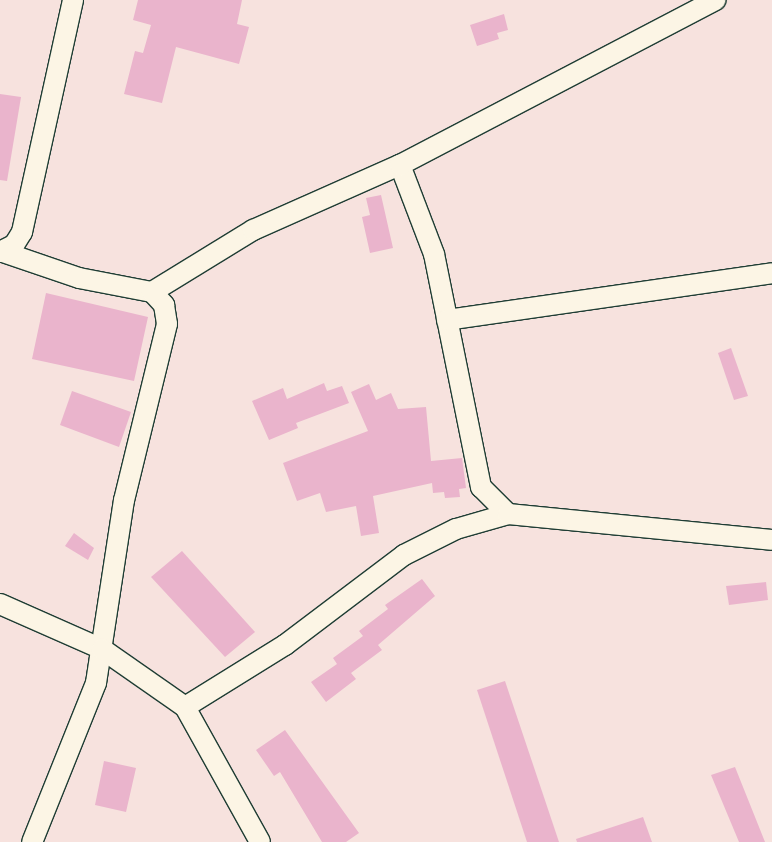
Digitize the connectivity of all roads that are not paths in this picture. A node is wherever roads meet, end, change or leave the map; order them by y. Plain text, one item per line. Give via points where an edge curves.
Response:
1 (73, 0) edge
2 (715, 0) edge
3 (400, 165) junction
4 (2, 252) edge
5 (772, 273) edge
6 (152, 292) junction
7 (447, 320) junction
8 (484, 490) junction
9 (508, 514) junction
10 (467, 526) junction
11 (772, 540) edge
12 (0, 604) edge
13 (102, 649) junction
14 (185, 706) junction
15 (32, 842) edge
16 (260, 842) edge

1 - 4 street via 22,232
2 - 3 street
3 - 6 street via 254,230
3 - 7 street via 434,254
4 - 6 street via 79,278
5 - 7 street
6 - 13 street via 165,311 164,353 124,500
7 - 8 street
8 - 9 street
8 - 10 street
9 - 10 street
9 - 11 street
10 - 14 street via 404,555 285,645
12 - 13 street
13 - 14 street
13 - 15 street via 83,721
14 - 16 street

